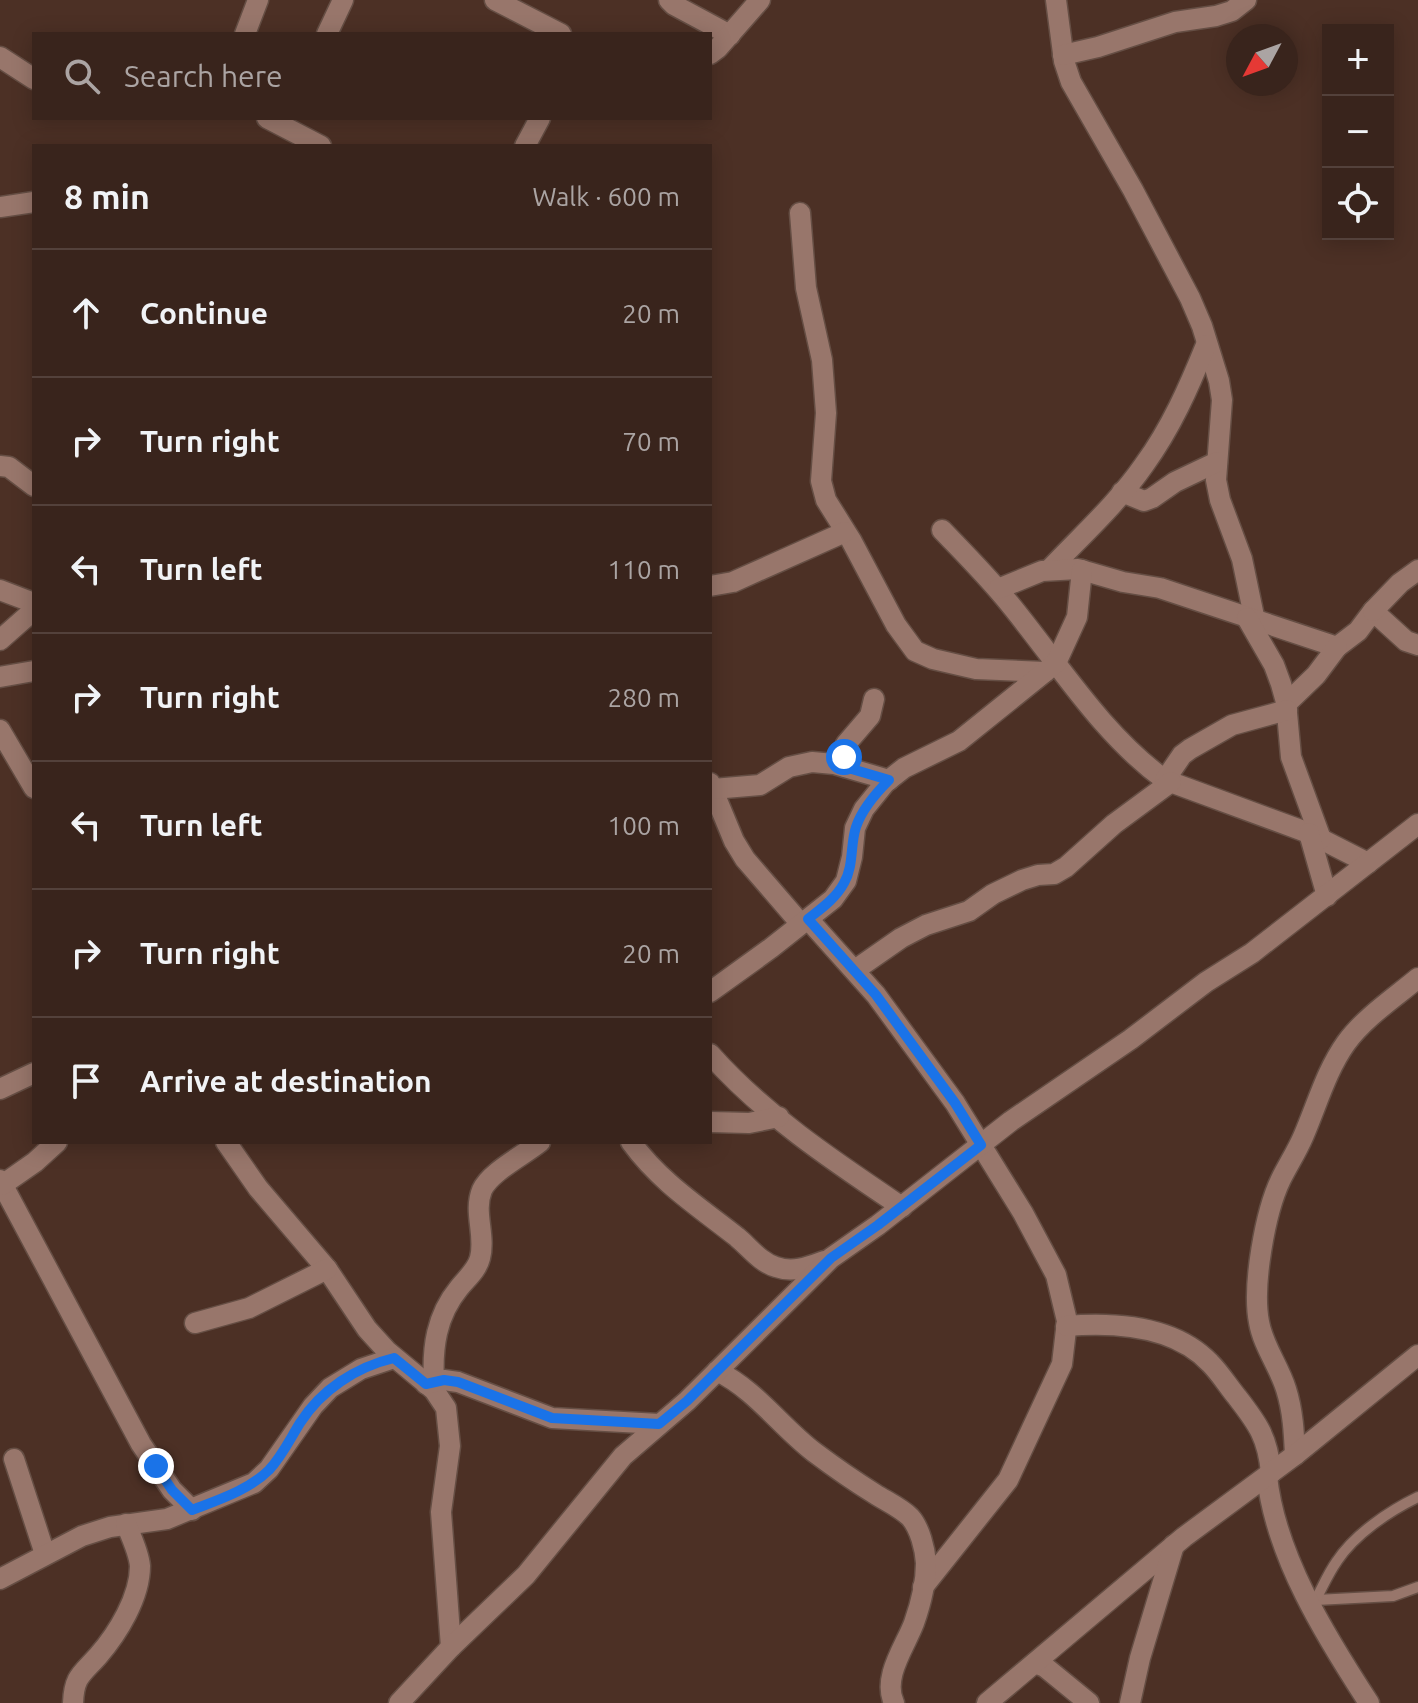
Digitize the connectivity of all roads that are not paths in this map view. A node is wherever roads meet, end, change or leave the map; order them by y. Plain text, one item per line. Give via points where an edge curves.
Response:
1 (258, 0) edge
2 (343, 0) edge
3 (495, 0) edge
4 (669, 0) edge
5 (760, 0) edge
6 (1056, 0) edge
7 (1246, 0) edge
8 (246, 32) edge
9 (328, 32) edge
10 (557, 32) edge
11 (730, 35) junction
12 (712, 52) edge
13 (1063, 55) junction
14 (0, 57) edge
15 (32, 78) edge
16 (539, 120) edge
17 (280, 121) edge
18 (318, 144) edge
19 (526, 144) edge
20 (32, 202) edge
21 (0, 207) edge
22 (800, 213) dead end
23 (1206, 345) junction
24 (1217, 462) junction
25 (0, 466) edge
26 (32, 484) edge
27 (1122, 492) junction
28 (942, 530) dead end
29 (845, 532) junction
30 (1049, 570) junction
31 (1082, 570) junction
32 (1418, 570) edge
33 (712, 586) edge
34 (998, 589) junction
35 (0, 590) edge
36 (32, 602) edge
37 (1373, 611) junction
38 (32, 612) edge
39 (1251, 619) junction
40 (0, 640) edge
41 (1418, 645) edge
42 (1337, 647) junction
43 (1050, 667) junction
44 (32, 671) edge
45 (0, 677) edge
46 (874, 699) dead end
47 (1287, 707) junction
48 (0, 730) edge
49 (845, 767) junction
50 (889, 780) junction
51 (1168, 781) junction
52 (32, 785) edge
53 (712, 786) edge
54 (1416, 829) edge
55 (1315, 836) junction
56 (1368, 863) junction
57 (1327, 896) junction
58 (805, 921) junction
59 (855, 970) junction
60 (1418, 978) edge
61 (712, 991) edge
62 (712, 1056) edge
63 (32, 1074) edge
64 (0, 1089) edge
65 (779, 1117) junction
66 (712, 1122) edge
67 (55, 1144) edge
68 (227, 1144) edge
69 (537, 1144) edge
70 (632, 1144) edge
71 (981, 1145) junction
72 (1, 1182) edge
73 (902, 1207) junction
74 (831, 1258) junction
75 (327, 1269) junction
76 (195, 1323) dead end
77 (1066, 1326) junction
78 (1418, 1355) edge
79 (394, 1358) junction
80 (717, 1371) junction
81 (430, 1383) junction
82 (659, 1424) junction
83 (1295, 1455) junction
84 (14, 1459) dead end
85 (1269, 1474) junction
86 (1418, 1497) edge
87 (192, 1510) junction
88 (126, 1524) junction
89 (1175, 1545) junction
90 (45, 1554) junction
91 (0, 1579) edge
92 (923, 1587) junction
93 (1418, 1587) edge
94 (1314, 1603) junction
95 (451, 1647) junction
96 (1035, 1663) junction
97 (73, 1703) edge
98 (399, 1703) edge
99 (894, 1703) edge
100 (987, 1703) edge
101 (1089, 1703) edge
102 (1130, 1703) edge
103 (1369, 1703) edge

1 - 8 street
2 - 9 street
3 - 10 street
4 - 11 street
5 - 11 street
6 - 13 street
7 - 13 street via 1216,16 1175,22
11 - 12 street
13 - 23 street via 1071,82 1190,298
14 - 15 street
16 - 19 street
17 - 18 street
20 - 21 street
22 - 29 street via 806,288 822,360 826,413 821,481
23 - 24 street via 1222,400
23 - 27 street via 1164,435
24 - 27 street via 1144,501
24 - 39 street via 1220,500 1242,559
25 - 26 street
27 - 30 street
28 - 34 street
29 - 33 street via 733,582
29 - 43 street via 915,651 976,669
30 - 31 street
30 - 34 street
31 - 39 street via 1160,588
31 - 43 street via 1077,617
32 - 37 street
34 - 43 street
35 - 36 street
37 - 41 street via 1406,641
37 - 42 street
38 - 40 street
39 - 42 street
39 - 47 street
42 - 47 street
43 - 50 street via 959,741
43 - 51 street via 1136,758
44 - 45 street
46 - 49 street via 870,716 846,744
47 - 51 street via 1232,725 1190,749
47 - 55 street via 1291,757
48 - 52 street
49 - 50 street
49 - 53 street via 800,763 760,785
50 - 58 street via 855,828 846,881
51 - 55 street
51 - 59 street via 1066,867 1022,880 969,911 926,925
53 - 58 street via 745,859
54 - 56 street
55 - 56 street
55 - 57 street
56 - 57 street
57 - 71 street
58 - 59 street
58 - 61 street
59 - 71 street
60 - 83 street via 1348,1040 1332,1064 1279,1182 1264,1238 1256,1285 1259,1322 1286,1387
62 - 65 street
63 - 64 street
65 - 66 street
65 - 73 street
67 - 72 street
68 - 75 street
69 - 81 street via 483,1189 479,1261 440,1322
70 - 74 street via 667,1183 764,1262 801,1269
71 - 73 street
71 - 77 street via 1056,1275
72 - 87 street via 141,1444
73 - 74 street
74 - 80 street
75 - 76 street via 249,1308
75 - 79 street via 367,1329
77 - 85 street via 1128,1326 1185,1343 1209,1362 1256,1421 1265,1437
77 - 92 street via 1062,1364 1008,1480
78 - 83 street
79 - 81 street
79 - 87 street via 361,1369 330,1388 254,1483
80 - 82 street
80 - 92 street via 751,1393 813,1451 911,1518 926,1563
81 - 82 street via 458,1382 552,1418
81 - 95 street via 446,1408 450,1446 441,1512
82 - 95 street via 623,1456 526,1575
83 - 85 street
84 - 90 street
85 - 89 street
85 - 94 street via 1270,1505 1299,1581
86 - 94 lane via 1356,1540 1337,1560
87 - 88 street
88 - 90 street via 82,1536
88 - 97 street via 140,1565 135,1587 115,1633 79,1675
89 - 96 street
89 - 102 street
90 - 91 street
92 - 99 street via 892,1676
93 - 94 lane via 1393,1596
94 - 103 street via 1338,1655
95 - 98 street
96 - 100 street
96 - 101 street

